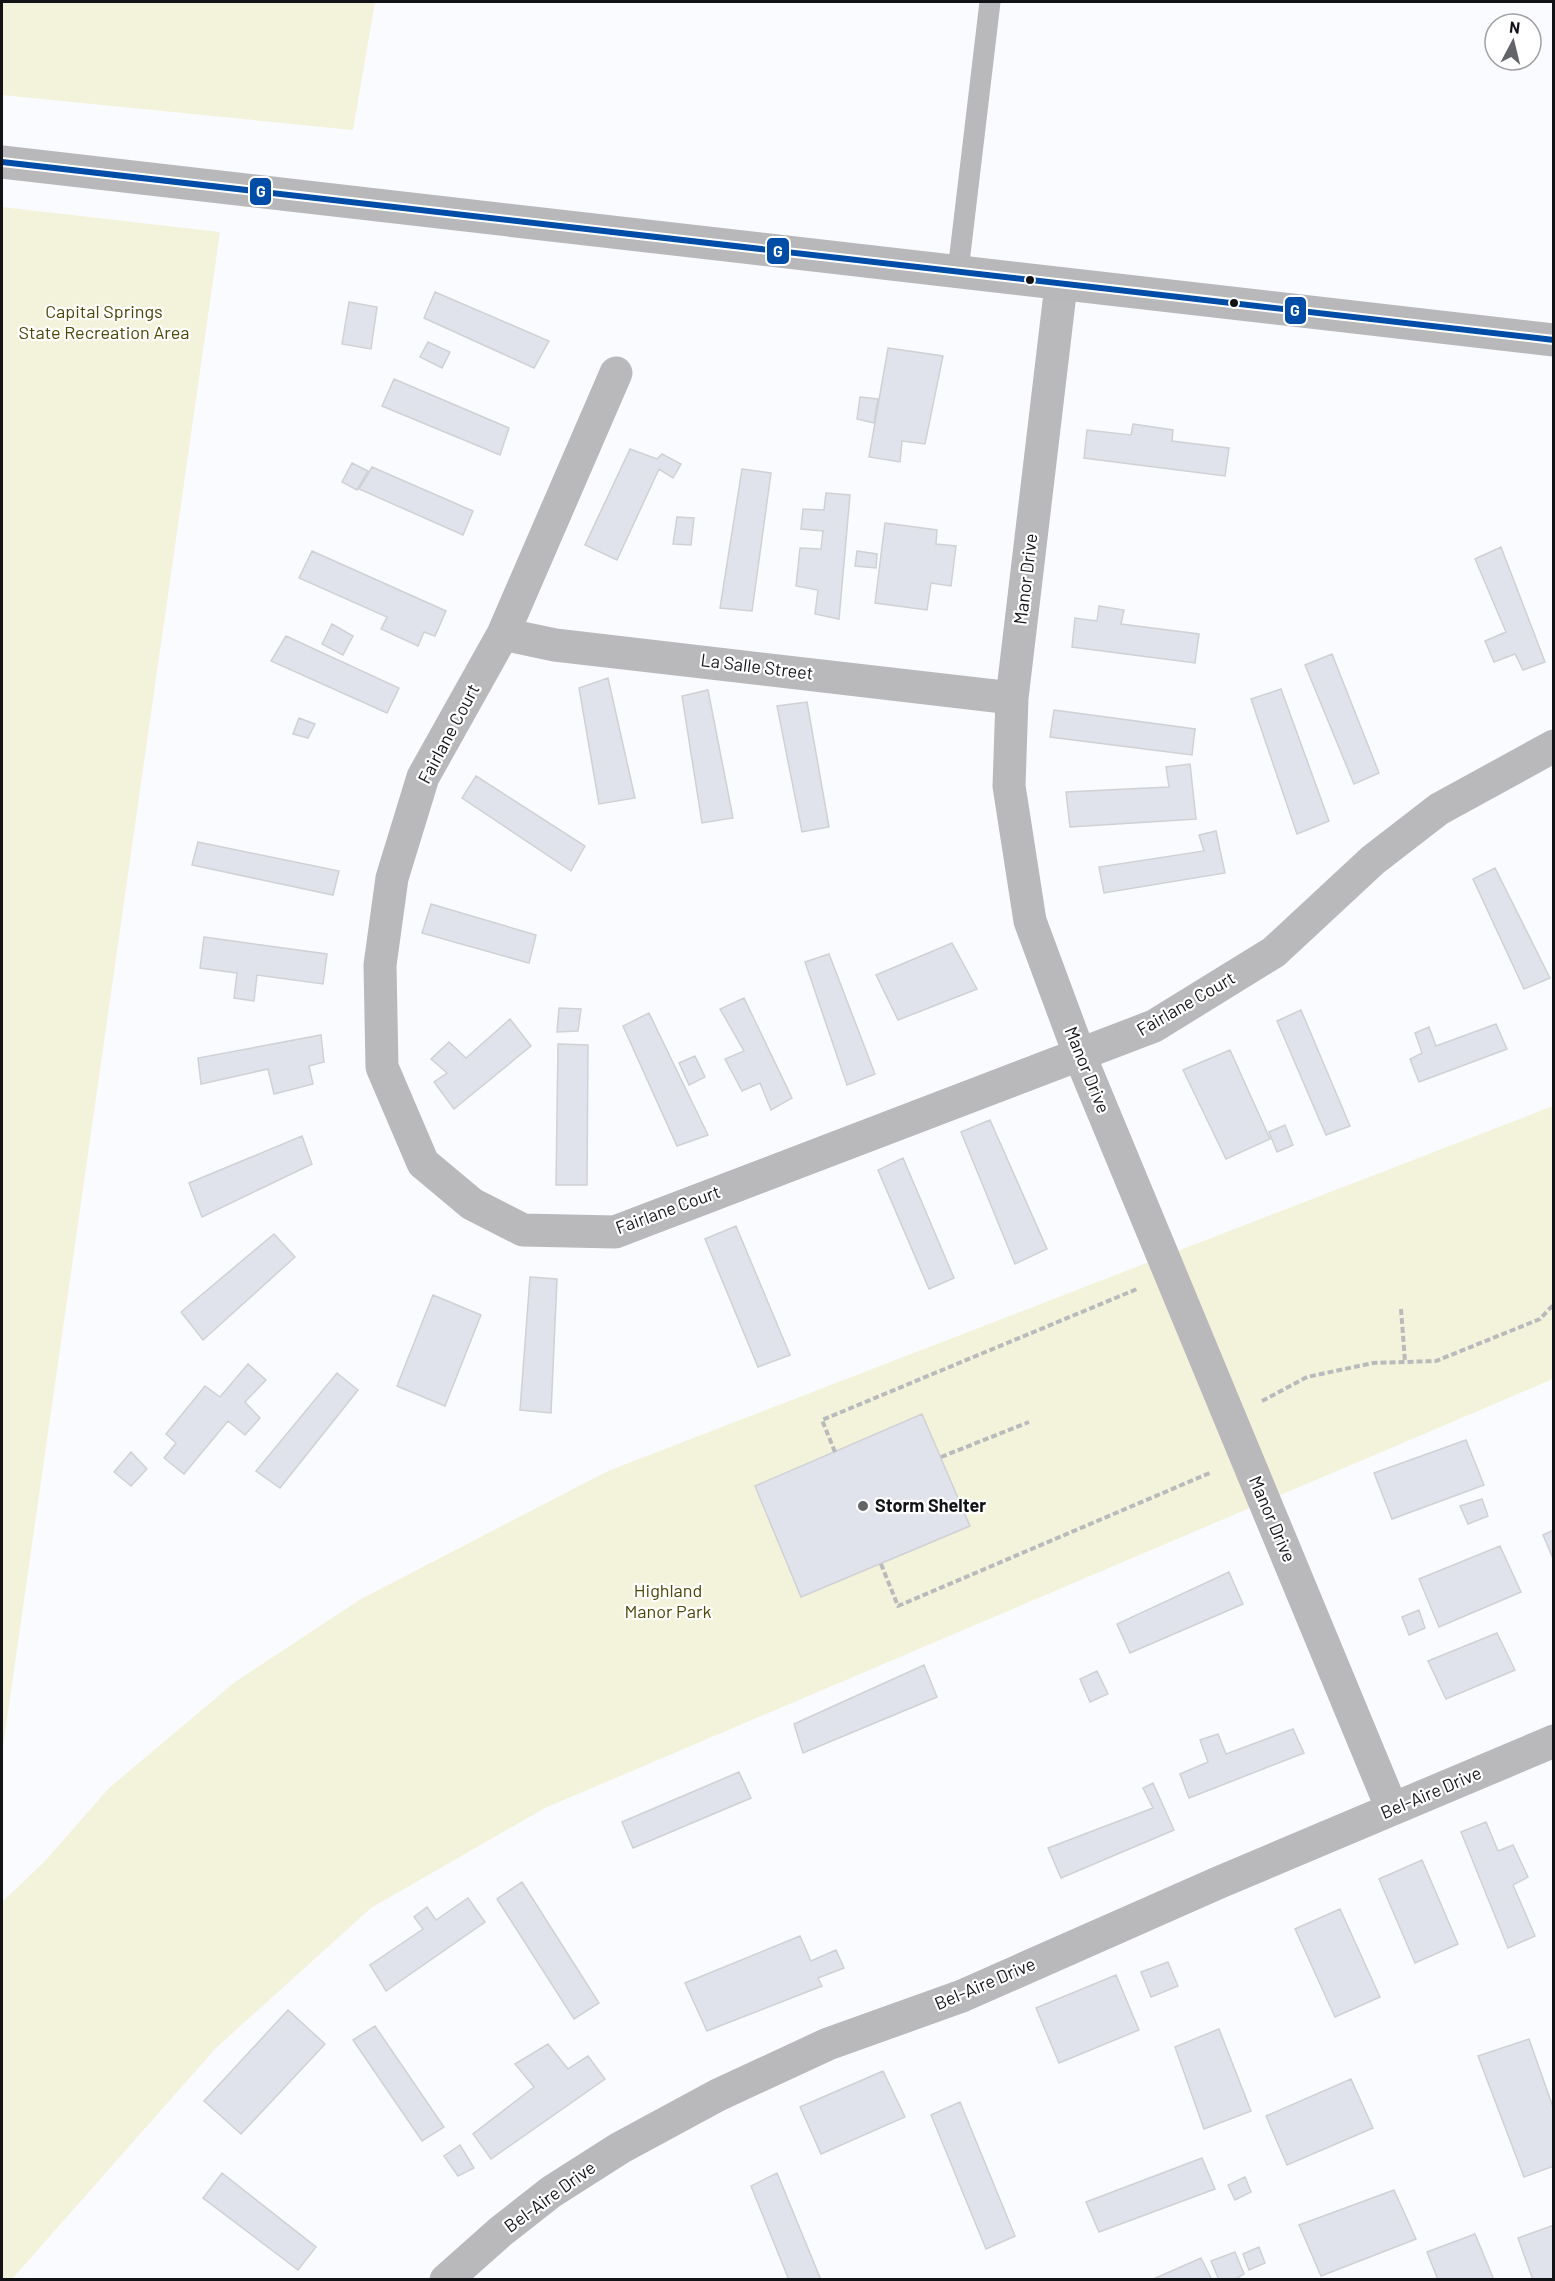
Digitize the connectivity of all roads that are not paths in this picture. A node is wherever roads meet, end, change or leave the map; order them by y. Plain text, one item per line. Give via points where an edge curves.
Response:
1 (990, 2) edge
2 (2, 162) edge
3 (958, 271) junction
4 (1061, 285) junction
5 (1554, 340) edge
6 (616, 373) dead end
7 (503, 634) junction
8 (1012, 698) junction
9 (1554, 746) edge
10 (1080, 1056) junction
11 (1554, 1741) edge
12 (1392, 1809) junction
13 (446, 2280) edge

1 - 3 lane
2 - 3 street
3 - 4 street
4 - 5 street
4 - 8 street, Manor Drive
6 - 7 street, Fairlane Court
7 - 8 street, La Salle Street via 555,645
7 - 10 street, Fairlane Court via 423,777 392,878 380,965 382,1067 423,1163 472,1204 523,1230 615,1232
8 - 10 street, Manor Drive via 1009,786 1030,921
9 - 10 street, Fairlane Court via 1439,809 1373,860 1274,952 1154,1026
10 - 12 street, Manor Drive
11 - 12 street, Bel-Aire Drive
12 - 13 street, Bel-Aire Drive via 962,1996 828,2044 718,2095 620,2148 551,2192

